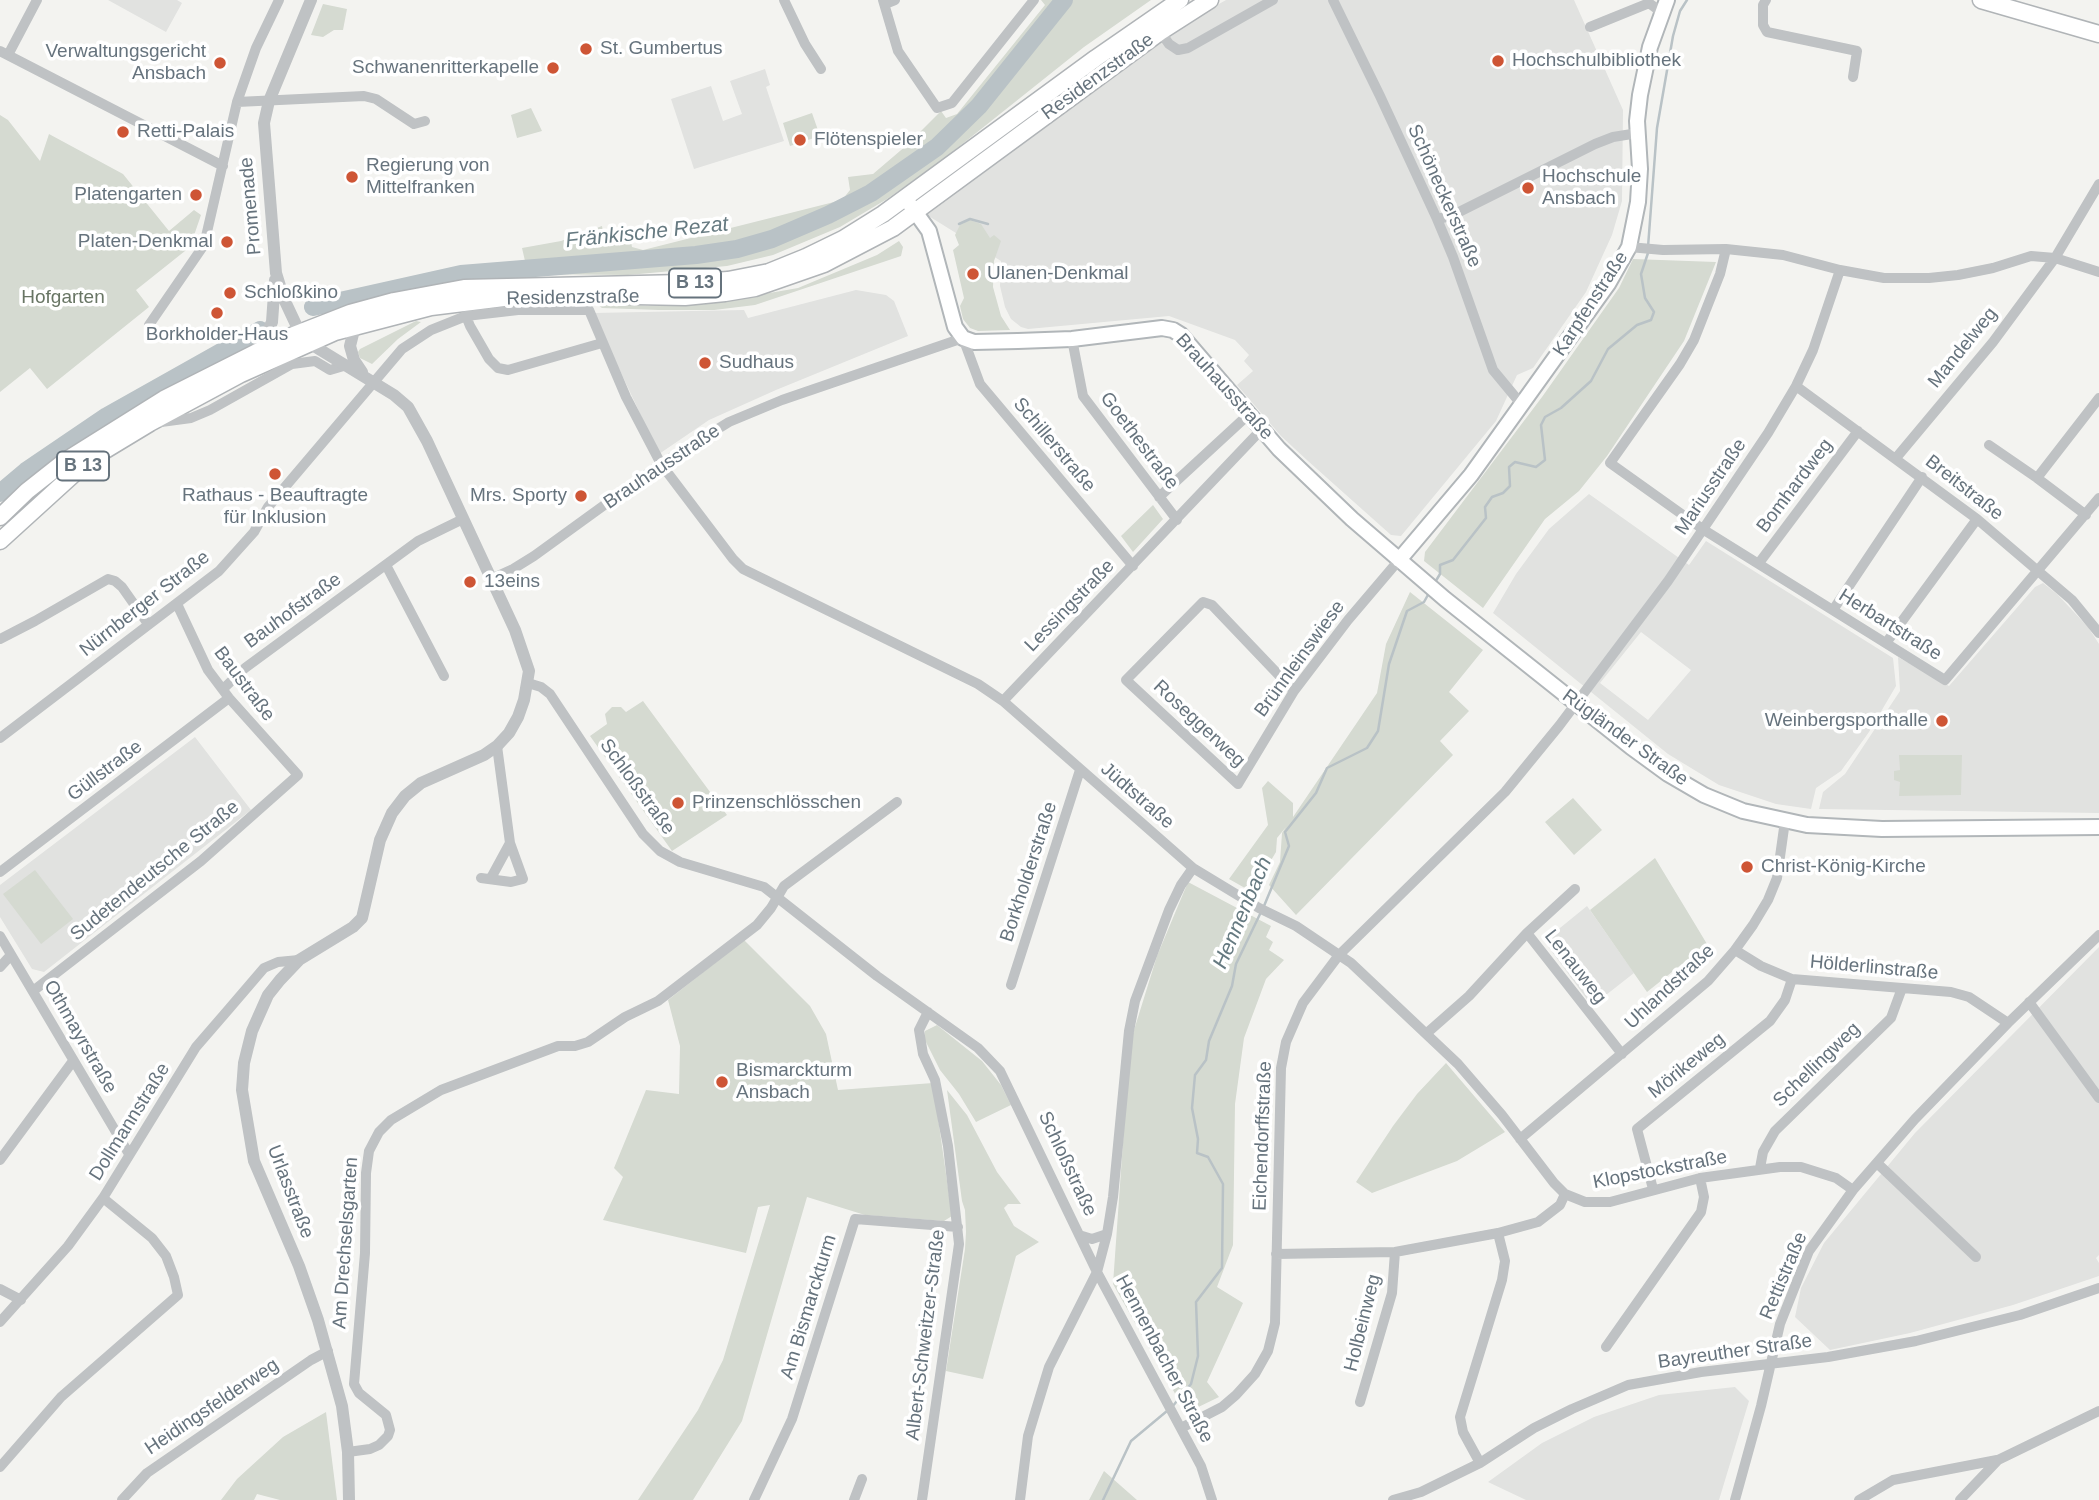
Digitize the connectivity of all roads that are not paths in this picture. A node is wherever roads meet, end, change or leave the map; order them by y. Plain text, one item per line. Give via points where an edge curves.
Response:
1 (37, 0) edge
2 (279, 0) edge
3 (311, 0) edge
4 (784, 0) edge
5 (895, 0) edge
6 (1034, 0) edge
7 (1180, 0) edge
8 (1210, 0) edge
9 (1273, 0) edge
10 (1333, 0) edge
11 (1766, 0) edge
12 (1982, 0) edge
13 (884, 2) edge
14 (1664, 6) edge
15 (1156, 25) junction
16 (1590, 27) dead end
17 (2099, 34) edge
18 (4, 53) edge
19 (821, 69) dead end
20 (1853, 77) dead end
21 (269, 101) junction
22 (237, 102) junction
23 (425, 121) dead end
24 (1637, 133) junction
25 (223, 166) junction
26 (2099, 184) edge
27 (911, 205) junction
28 (1437, 219) junction
29 (1635, 248) junction
30 (1726, 249) junction
31 (2055, 258) junction
32 (1840, 270) junction
33 (2099, 272) edge
34 (276, 273) junction
35 (466, 316) junction
36 (361, 324) junction
37 (149, 325) dead end
38 (304, 337) junction
39 (964, 338) junction
40 (1072, 339) junction
41 (602, 343) junction
42 (254, 353) junction
43 (346, 365) junction
44 (369, 378) junction
45 (1796, 386) junction
46 (2099, 398) edge
47 (1522, 405) junction
48 (1248, 415) junction
49 (150, 423) junction
50 (1261, 430) junction
51 (1858, 431) junction
52 (1989, 445) dead end
53 (1896, 458) junction
54 (661, 464) junction
55 (1922, 477) junction
56 (2037, 478) junction
57 (1158, 497) junction
58 (2099, 498) edge
59 (2086, 515) junction
60 (0, 517) edge
61 (463, 519) junction
62 (1177, 520) junction
63 (1977, 520) junction
64 (1704, 530) junction
65 (0, 541) edge
66 (1399, 560) junction
67 (1759, 563) junction
68 (386, 565) junction
69 (1133, 566) junction
70 (2038, 570) junction
71 (491, 579) junction
72 (177, 604) junction
73 (1833, 610) junction
74 (148, 624) junction
75 (2099, 633) edge
76 (0, 639) edge
77 (1886, 643) junction
78 (444, 676) dead end
79 (528, 683) junction
80 (1294, 691) junction
81 (226, 693) junction
82 (1003, 701) junction
83 (1575, 703) junction
84 (0, 738) edge
85 (496, 746) junction
86 (1080, 769) junction
87 (298, 775) joint
88 (1238, 784) joint
89 (897, 802) dead end
90 (1785, 821) junction
91 (2099, 827) edge
92 (510, 843) junction
93 (1193, 868) junction
94 (0, 872) edge
95 (1576, 889) dead end
96 (776, 896) junction
97 (1527, 933) junction
98 (2099, 935) edge
99 (0, 936) edge
100 (1735, 950) junction
101 (11, 955) junction
102 (1339, 955) junction
103 (299, 960) junction
104 (0, 967) edge
105 (1792, 979) junction
106 (1011, 985) dead end
107 (1902, 988) junction
108 (33, 991) junction
109 (2029, 1002) junction
110 (928, 1012) junction
111 (2008, 1023) junction
112 (1427, 1033) junction
113 (1622, 1054) junction
114 (73, 1061) junction
115 (2099, 1098) edge
116 (1520, 1139) junction
117 (129, 1154) junction
118 (0, 1160) edge
119 (1877, 1163) junction
120 (1760, 1168) junction
121 (1700, 1178) junction
122 (1653, 1189) junction
123 (1853, 1190) junction
124 (1565, 1194) junction
125 (103, 1198) junction
126 (958, 1227) junction
127 (1498, 1233) junction
128 (1107, 1234) junction
129 (1079, 1235) junction
130 (1395, 1252) junction
131 (1276, 1254) junction
132 (1976, 1257) dead end
133 (1097, 1272) junction
134 (2099, 1288) edge
135 (0, 1289) edge
136 (21, 1300) junction
137 (0, 1322) edge
138 (1606, 1347) dead end
139 (328, 1351) junction
140 (1770, 1365) junction
141 (1360, 1402) dead end
142 (2099, 1411) edge
143 (1181, 1428) junction
144 (348, 1452) junction
145 (1998, 1460) junction
146 (1480, 1463) junction
147 (0, 1467) edge
148 (862, 1479) dead end
149 (1422, 1496) edge
150 (122, 1500) edge
151 (349, 1500) edge
152 (754, 1500) edge
153 (854, 1500) edge
154 (922, 1500) edge
155 (1020, 1500) edge
156 (1212, 1500) edge
157 (1393, 1500) edge
158 (1735, 1500) edge
159 (1859, 1500) edge
160 (1961, 1500) edge

1 - 18 street
2 - 22 street, Promenade
3 - 21 street, Promenade
4 - 19 street
5 - 13 street
6 - 13 street via 951,103 937,108 899,53
7 - 15 main road, Residenzstraße / B 13
8 - 15 main road, Residenzstraße / B 13
9 - 15 street via 1188,48 1178,50 1169,44
10 - 28 street, Schöneckerstraße
11 - 20 street via 1763,25 1767,32 1857,51
12 - 17 main road
14 - 16 street via 1649,3
14 - 24 main road, Karpfenstraße via 1650,47
15 - 27 main road, Residenzstraße / B 13
18 - 25 street
21 - 22 street
21 - 23 street via 364,96 414,124
21 - 34 street, Promenade via 264,123
22 - 25 street, Promenade
24 - 28 street via 1595,144
24 - 29 main road, Karpfenstraße via 1640,169
25 - 37 street, Promenade via 204,245
26 - 31 street, Mandelweg
27 - 36 main road, Residenzstraße / B 13 via 887,232 835,259 755,288 685,297 504,298 431,307
27 - 38 main road, Residenzstraße / B 13 via 769,272 699,283 464,288 394,301
27 - 39 main road via 929,231 955,327
28 - 47 street, Schöneckerstraße via 1493,370
29 - 30 street
29 - 47 main road, Karpfenstraße
30 - 32 street via 1783,255
30 - 64 street, Herbartstraße via 1694,340 1610,463
31 - 32 street via 2031,256 1993,268 1929,278 1884,278
31 - 33 street
31 - 53 street, Mandelweg via 1993,342
32 - 45 street, Mariusstraße
34 - 38 street, Promenade
34 - 42 street via 272,322
35 - 41 street, Nürnberger Straße via 589,310
35 - 41 street via 489,359 508,370
35 - 44 street, Nürnberger Straße via 431,330
36 - 38 main road, Residenzstraße / B 13
36 - 44 street via 351,337 351,352
38 - 42 main road, Residenzstraße / B 13
38 - 43 street
38 - 49 main road, Residenzstraße / B 13
39 - 40 main road, Brauhausstraße via 974,342
39 - 54 street, Brauhausstraße via 729,422
39 - 69 street, Schillerstraße via 980,384
40 - 48 main road, Brauhausstraße via 1174,330
40 - 57 street, Goethestraße via 1083,396
41 - 54 street, Jüdtstraße
42 - 60 main road, Residenzstraße / B 13 via 164,399 65,461
43 - 44 street
43 - 49 street via 330,370 314,361 292,364 191,418
44 - 61 street via 408,407
44 - 72 street, Nürnberger Straße via 245,541 219,571
45 - 51 street, Breitstraße
45 - 64 street, Mariusstraße
46 - 56 street
47 - 66 main road, Karpfenstraße via 1465,483
48 - 50 main road, Brauhausstraße
48 - 57 street
49 - 65 main road, Residenzstraße / B 13 via 77,471
50 - 62 street, Lessingstraße
50 - 66 main road, Brauhausstraße
51 - 53 street, Breitstraße
51 - 67 street, Bomhardweg
52 - 56 street
53 - 55 street, Breitstraße
54 - 71 street, Brauhausstraße via 534,556
54 - 82 street, Jüdtstraße via 743,569 978,684
55 - 63 street, Breitstraße
55 - 73 street
56 - 59 street
57 - 62 street, Goethestraße
58 - 59 street, Herbartstraße
59 - 70 street, Herbartstraße
61 - 68 street, Bauhofstraße via 418,541
61 - 71 street
62 - 69 street, Lessingstraße
63 - 70 street, Breitstraße
63 - 77 street
64 - 67 street, Herbartstraße
64 - 83 street, Mariusstraße
66 - 80 street, Brünnleinswiese
66 - 83 main road, Rügländer Straße
67 - 73 street, Herbartstraße
68 - 78 street
68 - 81 street, Bauhofstraße via 253,662
69 - 82 street, Lessingstraße
70 - 75 street, Breitstraße via 2072,600
70 - 77 street, Herbartstraße via 1945,680
71 - 79 street via 527,660
72 - 74 street, Nürnberger Straße
72 - 81 street, Baustraße via 208,670
73 - 77 street, Herbartstraße
74 - 76 street via 122,587 108,579
74 - 84 street, Nürnberger Straße
79 - 85 street, Urlasstraße via 518,717
79 - 96 street, Schloßstraße via 550,694 643,834 660,851 680,862 764,887
80 - 88 street, Brünnleinswiese
80 - 88 street, Roseggerweg via 1212,605 1203,602 1126,680
81 - 87 street, Baustraße
81 - 94 street, Güllstraße
82 - 86 street, Jüdtstraße
83 - 90 main road, Rügländer Straße via 1668,774 1704,795
83 - 102 street, Eichendorffstraße via 1505,792
85 - 92 street
85 - 103 street, Urlasstraße via 421,783 405,796 380,840 362,918
86 - 93 street, Jüdtstraße
86 - 106 street, Borkholderstraße
87 - 108 street, Sudetendeutsche Straße via 201,862
89 - 96 street
90 - 91 main road, Rügländer Straße via 1882,829
90 - 100 street, Uhlandstraße via 1777,878
92 - 92 street via 486,878 523,879
93 - 102 street, Jüdtstraße
93 - 128 street, Hennenbacher Straße via 1168,910 1135,1001
95 - 97 street, Lenauweg
96 - 110 street, Schloßstraße
96 - 144 street, Am Drechselsgarten via 757,926 658,1001 588,1042 558,1046 441,1090 379,1132 369,1151 366,1172 365,1253 354,1384 386,1415 390,1430 379,1445
97 - 112 street, Lenauweg via 1469,996
97 - 113 street, Lenauweg
98 - 109 street, Rettistraße
99 - 101 street, Othmayrstraße
100 - 105 street, Hölderlinstraße
100 - 113 street, Uhlandstraße via 1708,981
101 - 104 street
101 - 108 street, Othmayrstraße
102 - 112 street, Jüdtstraße
102 - 131 street, Eichendorffstraße via 1303,1003 1282,1059
103 - 117 street, Dollmannstraße via 264,968 197,1047
103 - 139 street, Urlasstraße via 268,995 251,1031 242,1090 254,1161 299,1266
105 - 107 street, Hölderlinstraße
105 - 122 street, Mörikeweg via 1786,1000 1770,1021 1637,1129
107 - 111 street, Hölderlinstraße via 1969,997
107 - 120 street, Schellingweg via 1891,1017 1774,1131
108 - 114 street, Othmayrstraße
109 - 111 street, Rettistraße
109 - 115 street
110 - 126 street, Albert-Schweitzer-Straße via 919,1030 923,1054 936,1080
110 - 129 street, Schloßstraße via 978,1048 1000,1072
111 - 119 street, Rettistraße
112 - 116 street, Jüdtstraße
113 - 116 street, Uhlandstraße
114 - 117 street, Othmayrstraße
114 - 118 street
116 - 124 street, Jüdtstraße
117 - 125 street, Dollmannstraße
119 - 123 street, Rettistraße
119 - 132 street
120 - 121 street, Klopstockstraße
120 - 123 street, Klopstockstraße via 1801,1167 1836,1178
121 - 122 street, Klopstockstraße
121 - 138 street via 1701,1212
122 - 124 street, Klopstockstraße via 1610,1202 1585,1202
123 - 140 street, Rettistraße via 1809,1251 1780,1324
124 - 127 street via 1560,1205 1538,1222
125 - 136 street, Dollmannstraße
125 - 147 street via 152,1238 166,1256 177,1296 61,1397
126 - 152 street, Am Bismarckturm via 855,1219 792,1419
126 - 154 street, Albert-Schweitzer-Straße
127 - 130 street
127 - 146 street via 1505,1261 1502,1280 1460,1417
128 - 129 street via 1092,1240
128 - 133 street, Hennenbacher Straße
129 - 133 street, Schloßstraße
130 - 131 street
130 - 141 street, Holbeinweg via 1392,1293
131 - 143 street, Eichendorffstraße via 1275,1323 1268,1351 1236,1395
133 - 143 street, Hennenbacher Straße
133 - 155 street via 1049,1367 1028,1436
134 - 140 street, Bayreuther Straße via 2020,1315 1916,1341
135 - 136 street
136 - 137 street, Dollmannstraße
139 - 144 street, Urlasstraße
139 - 150 street, Heidingsfelderweg via 147,1473
140 - 146 street, Bayreuther Straße via 1701,1371 1628,1385 1534,1429
140 - 158 street, Rettistraße
142 - 145 street
143 - 156 street, Hennenbacher Straße via 1202,1466
144 - 151 street, Urlasstraße
145 - 159 street via 1893,1480
145 - 160 street
146 - 149 street, Bayreuther Straße
148 - 153 street
149 - 157 street, Bayreuther Straße

